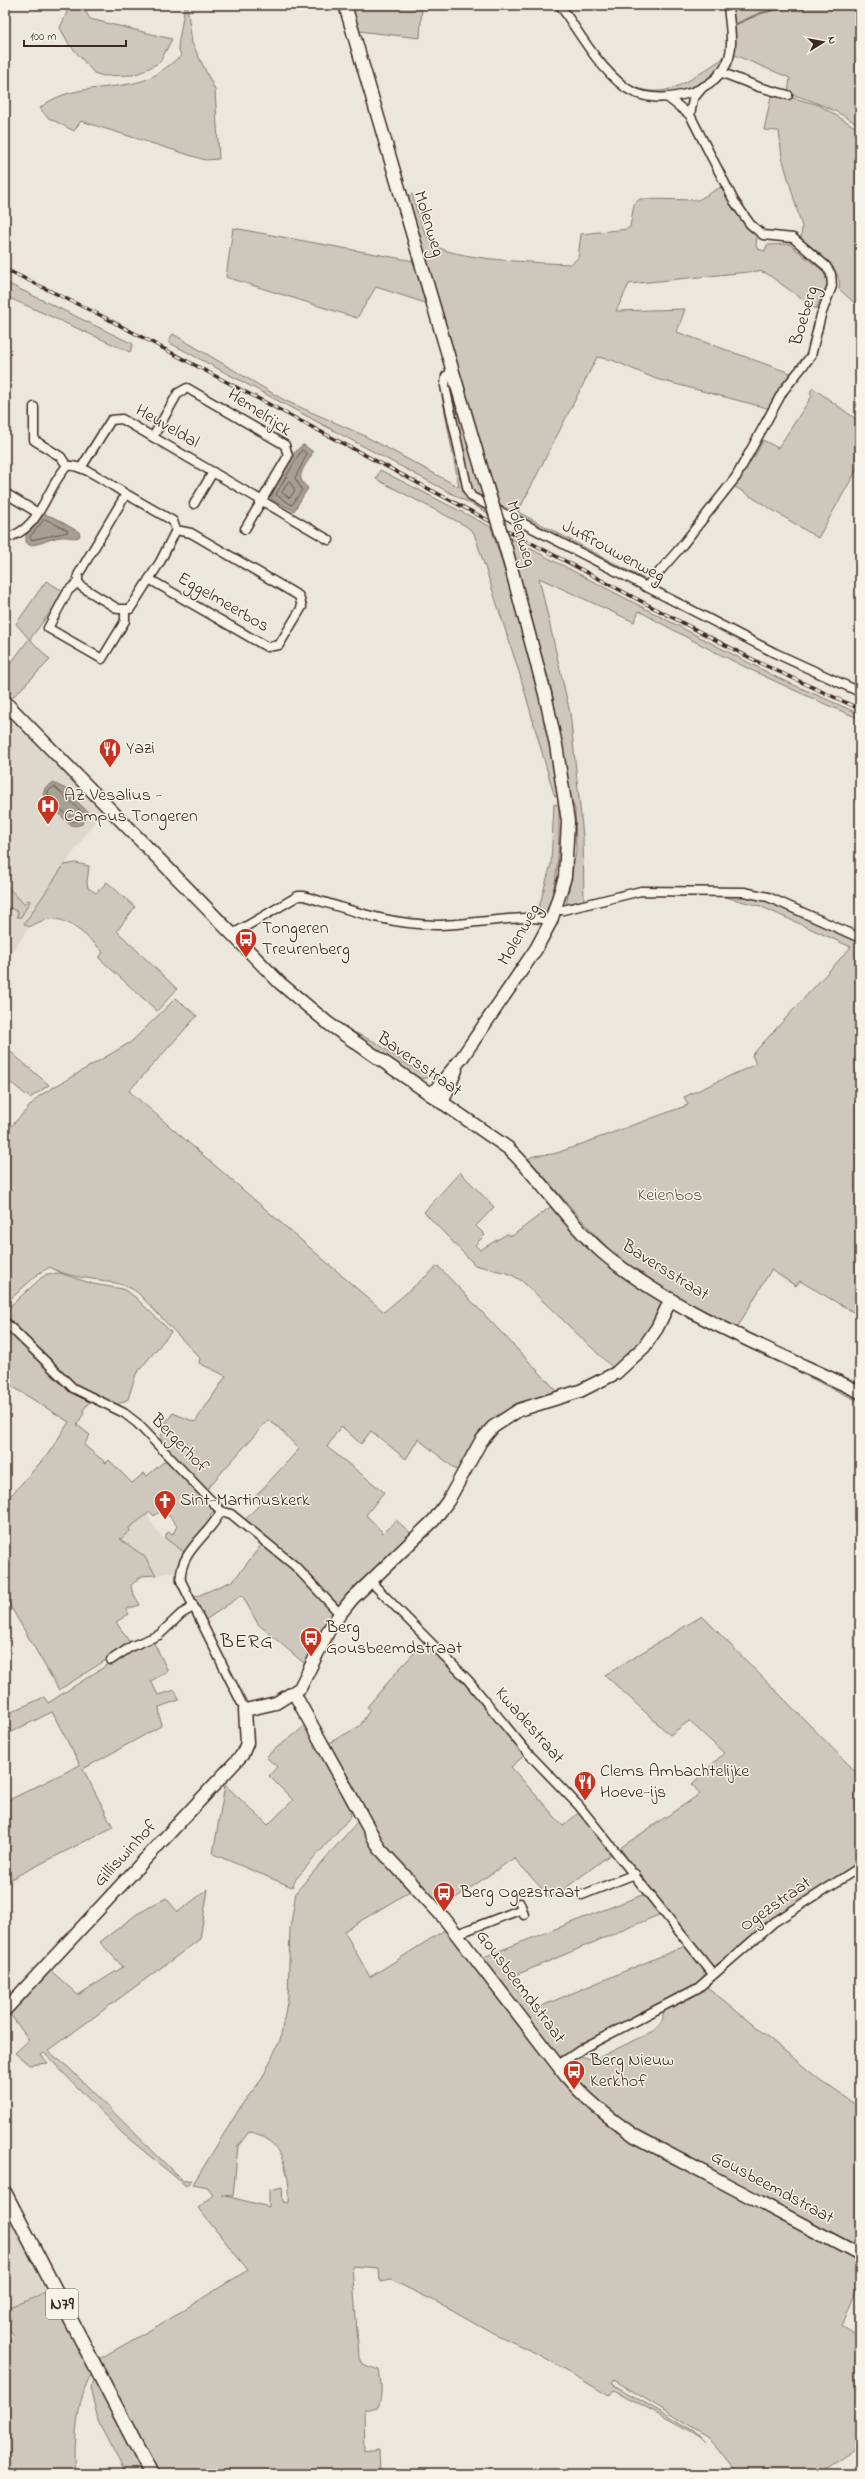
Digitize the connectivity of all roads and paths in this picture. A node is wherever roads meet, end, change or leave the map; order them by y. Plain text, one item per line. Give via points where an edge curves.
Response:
1 (345, 5) edge
2 (560, 5) edge
3 (728, 5) edge
4 (720, 72) junction
5 (703, 88) junction
6 (788, 94) dead end
7 (668, 98) junction
8 (690, 115) junction
9 (453, 372) junction
10 (34, 407) dead end
11 (153, 437) junction
12 (67, 466) junction
13 (81, 468) junction
14 (213, 472) junction
15 (5, 493) edge
16 (126, 494) junction
17 (262, 501) junction
18 (194, 504) dead end
19 (38, 513) junction
20 (245, 529) dead end
21 (176, 530) junction
22 (5, 538) edge
23 (328, 540) dead end
24 (149, 579) junction
25 (78, 582) junction
26 (646, 587) junction
27 (126, 611) junction
28 (860, 692) edge
29 (5, 702) edge
30 (556, 910) junction
31 (551, 921) junction
32 (231, 935) junction
33 (860, 938) edge
34 (461, 1060) junction
35 (431, 1095) junction
36 (442, 1103) junction
37 (671, 1299) junction
38 (5, 1322) edge
39 (860, 1392) edge
40 (221, 1511) junction
41 (371, 1582) junction
42 (193, 1607) junction
43 (340, 1614) junction
44 (111, 1660) dead end
45 (294, 1692) junction
46 (245, 1710) junction
47 (860, 1868) edge
48 (635, 1874) junction
49 (582, 1894) dead end
50 (522, 1909) dead end
51 (457, 1934) junction
52 (713, 1974) junction
53 (5, 2010) edge
54 (558, 2066) junction
55 (5, 2193) edge
56 (860, 2255) edge
57 (151, 2474) edge

1 - 9 main road, Molenweg
2 - 7 street via 619,83 641,96
3 - 4 street via 730,55
4 - 5 street
4 - 6 street via 758,87
5 - 7 street
5 - 8 street via 693,99
7 - 8 street, Boeberg
8 - 26 street, Boeberg via 724,183 750,224 763,234 793,238 826,266 831,274 832,286 821,315 811,356 783,391 736,476
9 - 26 street, Juffrouwenweg via 446,376 445,386 468,491 472,497
9 - 30 main road, Molenweg, bridge via 506,549 545,694 565,800 568,833 565,877
10 - 12 street via 34,440 61,457
11 - 13 street, Heuveldal via 122,419 115,418 107,424
11 - 14 street, Heuveldal
11 - 17 street, Hemelrijck via 178,393 187,388 200,394 287,446 288,456
12 - 13 street
12 - 19 street
13 - 16 street
14 - 17 street, Heuveldal
14 - 18 street
15 - 19 street
16 - 21 street via 173,521
16 - 25 street via 78,575
17 - 20 street, Hemelrijck
17 - 23 street, Heuveldal
19 - 22 street via 24,530
21 - 24 street via 164,556
21 - 24 street, Eggelmeerbos via 191,532 299,596 302,607 279,645 267,648
24 - 27 street via 134,606
25 - 27 street via 82,587
25 - 27 street via 68,591 48,628 102,659 125,621
26 - 28 street, Juffrouwenweg via 775,654
29 - 32 main road, Baversstraat
30 - 31 main road, Molenweg
30 - 33 street via 641,891 744,892 768,897
31 - 32 street via 533,918 437,925 404,923 369,917 298,896
31 - 34 main road, Molenweg via 536,949
32 - 35 main road, Baversstraat via 280,983 319,1016
34 - 35 main road, Molenweg
34 - 36 main road, Molenweg
35 - 36 main road, Baversstraat
36 - 37 main road, Baversstraat via 508,1148 586,1236 608,1257
37 - 39 main road, Baversstraat
37 - 41 main road via 657,1328 644,1347 616,1373 585,1389 519,1410 493,1427 481,1441 448,1501 434,1520
38 - 40 street, Bergerhof via 74,1388 124,1413 137,1423
40 - 42 street via 187,1556 180,1572 183,1588
40 - 43 street, Bergerhof via 231,1514 295,1566
41 - 43 main road
41 - 48 street, Kwadestraat via 468,1680
42 - 44 street via 181,1614 159,1635 132,1646
42 - 46 street
43 - 45 main road via 330,1628 304,1682
45 - 46 main road via 276,1703
45 - 51 main road, Gousbeemdstraat via 370,1834 391,1863
46 - 53 main road, Gilliswinhof via 247,1743 242,1756
47 - 52 street, Ogezstraat via 773,1922
48 - 49 street
48 - 52 street, Kwadestraat
50 - 51 street
51 - 54 main road, Gousbeemdstraat
52 - 54 street, Ogezstraat via 687,1994 585,2047
54 - 56 main road, Gousbeemdstraat via 585,2097 635,2136
55 - 57 main road, N79

